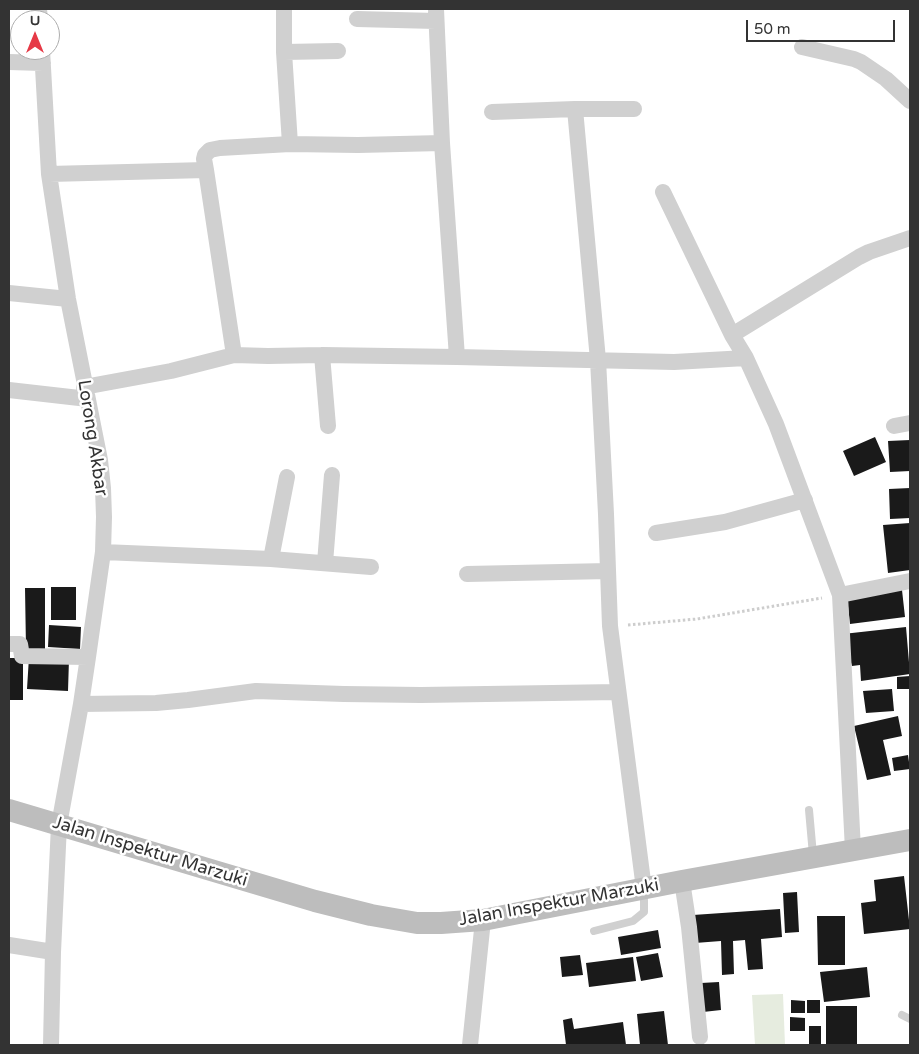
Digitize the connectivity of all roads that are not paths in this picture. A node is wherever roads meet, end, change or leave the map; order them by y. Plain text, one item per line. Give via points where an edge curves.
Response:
1 (284, 9) edge
2 (436, 15) edge
3 (357, 19) dead end
4 (802, 47) dead end
5 (338, 51) dead end
6 (284, 52) junction
7 (42, 60) edge
8 (910, 101) edge
9 (575, 109) junction
10 (634, 109) dead end
11 (492, 112) dead end
12 (442, 143) junction
13 (290, 144) junction
14 (206, 170) junction
15 (49, 174) junction
16 (663, 192) dead end
17 (910, 238) edge
18 (9, 293) edge
19 (68, 299) junction
20 (732, 335) junction
21 (322, 354) junction
22 (234, 355) junction
23 (457, 356) junction
24 (746, 358) junction
25 (598, 360) junction
26 (9, 390) edge
27 (86, 393) junction
28 (328, 426) dead end
29 (332, 475) dead end
30 (287, 478) dead end
31 (805, 500) junction
32 (656, 533) dead end
33 (103, 552) junction
34 (272, 559) junction
35 (325, 563) junction
36 (371, 567) dead end
37 (608, 570) junction
38 (467, 574) dead end
39 (910, 581) edge
40 (840, 595) junction
41 (9, 644) edge
42 (88, 657) junction
43 (618, 692) junction
44 (81, 704) junction
45 (9, 810) edge
46 (809, 810) dead end
47 (59, 825) junction
48 (910, 840) edge
49 (853, 850) junction
50 (813, 858) junction
51 (682, 881) junction
52 (644, 889) junction
53 (483, 920) junction
54 (594, 931) dead end
55 (9, 945) edge
56 (53, 952) junction
57 (902, 1015) dead end
58 (910, 1019) edge
59 (700, 1037) dead end
60 (51, 1045) edge
61 (470, 1045) edge

1 - 6 street
2 - 3 street
2 - 12 street
4 - 8 street via 861,62
5 - 6 street
6 - 13 street
7 - 15 street, Lorong Akbar
9 - 10 street
9 - 11 street
9 - 25 street
12 - 13 street
12 - 23 street
13 - 14 street via 213,149 205,155
14 - 15 street
14 - 22 street
15 - 19 street, Lorong Akbar
16 - 20 street
17 - 20 street via 859,257
18 - 19 street
19 - 27 street, Lorong Akbar
20 - 24 street
21 - 22 street
21 - 23 street
21 - 28 street
22 - 27 street
23 - 25 street
24 - 25 street via 674,362
24 - 31 street
25 - 37 street
26 - 27 street
27 - 33 street, Lorong Akbar via 103,488
29 - 35 street
30 - 34 street
31 - 32 street via 725,522
31 - 40 street
33 - 34 street
33 - 42 street, Lorong Akbar
34 - 35 street
35 - 36 street
37 - 38 street
37 - 43 street via 610,626
39 - 40 street
40 - 49 street
41 - 42 street via 20,644 22,656
42 - 44 street, Lorong Akbar
43 - 44 street via 421,695 256,691 156,703
43 - 52 street
44 - 47 street, Lorong Akbar
45 - 47 street, Jalan Inspektur Marzuki
46 - 50 lane
47 - 53 street, Jalan Inspektur Marzuki via 371,915 417,922
47 - 56 street, Lorong Akbar
48 - 49 street, Jalan Inspektur Marzuki
49 - 50 street, Jalan Inspektur Marzuki
50 - 51 street, Jalan Inspektur Marzuki
51 - 52 street, Jalan Inspektur Marzuki
51 - 59 street
52 - 53 street, Jalan Inspektur Marzuki
52 - 54 lane via 644,912 633,921
53 - 61 street
55 - 56 street
56 - 60 street, Lorong Akbar
57 - 58 lane

